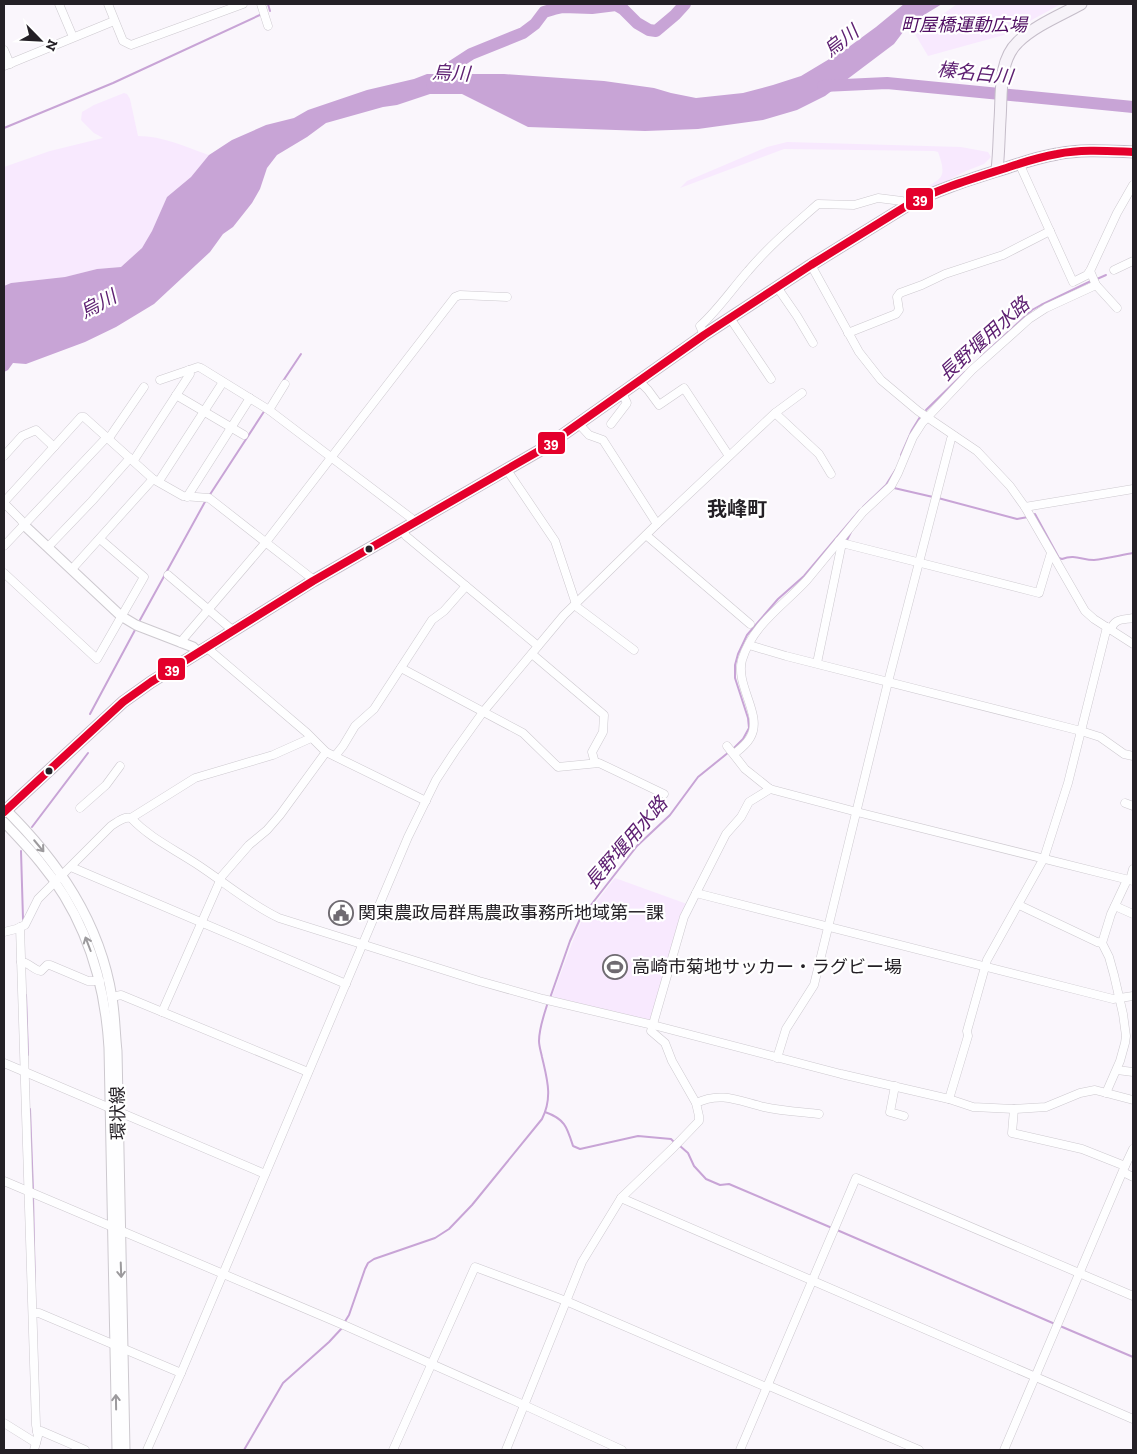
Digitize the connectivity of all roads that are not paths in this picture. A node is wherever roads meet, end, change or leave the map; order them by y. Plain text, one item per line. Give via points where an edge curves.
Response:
1 (59, 4) edge
2 (108, 4) edge
3 (243, 4) edge
4 (261, 4) edge
5 (1081, 4) edge
6 (114, 20) junction
7 (268, 26) dead end
8 (73, 37) junction
9 (4, 50) edge
10 (7, 65) edge
11 (1133, 152) edge
12 (1019, 163) junction
13 (998, 170) junction
14 (1133, 185) edge
15 (908, 205) junction
16 (1050, 231) junction
17 (1133, 262) edge
18 (811, 265) junction
19 (1114, 270) dead end
20 (1090, 271) junction
21 (1096, 285) junction
22 (777, 287) junction
23 (507, 296) dead end
24 (1117, 308) dead end
25 (730, 318) junction
26 (848, 333) junction
27 (704, 335) junction
28 (813, 343) dead end
29 (189, 370) junction
30 (160, 380) dead end
31 (638, 380) junction
32 (772, 380) dead end
33 (223, 382) junction
34 (285, 384) dead end
35 (144, 387) dead end
36 (622, 393) junction
37 (802, 394) dead end
38 (176, 395) junction
39 (250, 398) junction
40 (269, 410) junction
41 (204, 411) junction
42 (775, 413) junction
43 (927, 417) junction
44 (579, 424) junction
45 (611, 424) dead end
46 (231, 428) junction
47 (244, 435) dead end
48 (954, 436) junction
49 (108, 438) junction
50 (54, 447) junction
51 (4, 456) edge
52 (729, 456) junction
53 (332, 458) junction
54 (132, 459) junction
55 (507, 470) junction
56 (831, 474) dead end
57 (156, 480) junction
58 (1133, 489) edge
59 (187, 497) junction
60 (4, 503) edge
61 (1025, 507) junction
62 (414, 523) junction
63 (658, 524) junction
64 (24, 525) junction
65 (402, 530) junction
66 (646, 535) junction
67 (100, 539) junction
68 (266, 542) junction
69 (840, 542) junction
70 (4, 546) edge
71 (48, 547) junction
72 (1051, 553) junction
73 (920, 563) junction
74 (72, 570) junction
75 (4, 573) edge
76 (168, 574) dead end
77 (313, 581) junction
78 (466, 586) junction
79 (575, 604) junction
80 (209, 610) junction
81 (121, 616) junction
82 (1133, 618) edge
83 (750, 624) dead end
84 (1109, 629) junction
85 (232, 631) junction
86 (181, 643) junction
87 (1133, 644) edge
88 (749, 645) junction
89 (538, 646) junction
90 (202, 650) junction
91 (634, 650) dead end
92 (532, 654) junction
93 (818, 663) junction
94 (401, 668) junction
95 (888, 682) junction
96 (483, 712) junction
97 (1082, 731) junction
98 (311, 738) junction
99 (326, 752) junction
100 (335, 756) junction
101 (1133, 756) edge
102 (594, 763) junction
103 (120, 766) dead end
104 (770, 789) junction
105 (664, 794) dead end
106 (426, 801) junction
107 (1125, 803) dead end
108 (1133, 806) edge
109 (80, 808) dead end
110 (4, 810) edge
111 (857, 812) junction
112 (131, 818) junction
113 (4, 822) edge
114 (1044, 858) junction
115 (71, 867) junction
116 (1133, 869) edge
117 (62, 875) junction
118 (220, 880) junction
119 (1130, 880) edge
120 (55, 882) junction
121 (696, 893) junction
122 (1019, 905) junction
123 (1115, 906) junction
124 (1133, 914) edge
125 (202, 923) junction
126 (828, 926) junction
127 (20, 927) junction
128 (4, 932) edge
129 (1102, 943) junction
130 (363, 944) junction
131 (21, 962) junction
132 (985, 966) junction
133 (100, 981) junction
134 (346, 984) junction
135 (112, 996) junction
136 (1133, 996) edge
137 (1119, 998) junction
138 (162, 1012) junction
139 (653, 1026) junction
140 (777, 1058) junction
141 (4, 1062) edge
142 (1117, 1070) junction
143 (25, 1072) junction
144 (308, 1072) junction
145 (1133, 1072) edge
146 (895, 1086) junction
147 (1106, 1093) junction
148 (949, 1099) junction
149 (1133, 1100) edge
150 (696, 1103) junction
151 (1014, 1109) junction
152 (114, 1110) junction
153 (819, 1114) dead end
154 (904, 1116) dead end
155 (1133, 1150) edge
156 (1124, 1169) junction
157 (265, 1174) junction
158 (1133, 1177) edge
159 (4, 1181) edge
160 (29, 1192) junction
161 (621, 1198) junction
162 (116, 1229) junction
163 (223, 1273) junction
164 (1080, 1274) junction
165 (812, 1281) junction
166 (1133, 1296) edge
167 (566, 1301) junction
168 (32, 1312) junction
169 (119, 1348) junction
170 (432, 1364) junction
171 (181, 1373) junction
172 (1035, 1377) junction
173 (767, 1386) junction
174 (524, 1405) junction
175 (1133, 1419) edge
176 (4, 1423) edge
177 (37, 1432) junction
178 (35, 1446) edge
179 (86, 1450) edge
180 (117, 1450) edge
181 (125, 1450) edge
182 (147, 1450) edge
183 (393, 1450) edge
184 (506, 1450) edge
185 (622, 1450) edge
186 (740, 1450) edge
187 (919, 1450) edge
188 (1004, 1450) edge

1 - 8 street
2 - 6 street
3 - 6 street via 131,45 124,42
4 - 7 street
5 - 13 main road via 1029,33 1011,50 1002,79
6 - 8 street
8 - 10 street
9 - 10 street
11 - 12 main road via 1079,151
12 - 13 main road
12 - 16 street
13 - 15 main road
14 - 20 street
15 - 18 main road
15 - 27 street via 902,201 878,198 854,205 818,204 747,271 700,326
16 - 20 street via 1073,282
16 - 26 street via 1003,255 900,293 896,314
17 - 19 street
18 - 22 main road
18 - 26 street
20 - 21 street
21 - 24 street
21 - 43 street via 1046,308 1022,324
22 - 25 main road
22 - 28 street
23 - 53 street via 455,297
25 - 27 main road
25 - 32 street
26 - 43 street via 881,380
27 - 31 main road
29 - 30 street
29 - 33 street via 201,368
29 - 38 street via 190,374
31 - 36 main road
31 - 52 street via 659,405 684,388
33 - 39 street
33 - 41 street
34 - 40 street
35 - 49 street
36 - 44 main road
36 - 45 street via 627,402
37 - 42 street
38 - 41 street
38 - 54 street
39 - 40 street
39 - 46 street
40 - 53 street
41 - 46 street
41 - 57 street
42 - 52 street
42 - 56 street via 819,454
43 - 48 street
43 - 69 street via 913,437 891,486
44 - 55 main road
44 - 63 street via 589,435 603,440
46 - 47 street
46 - 59 street
48 - 61 street via 984,457
48 - 73 street
49 - 50 street via 81,417
49 - 54 street
49 - 64 street
50 - 51 street via 36,430 22,436
50 - 60 street
52 - 63 street
53 - 62 street
53 - 68 street
54 - 57 street
54 - 71 street
55 - 62 main road
55 - 79 street via 555,540
57 - 59 street
57 - 67 street
58 - 61 street
59 - 68 street via 209,498
60 - 64 street
61 - 72 street
62 - 65 main road
63 - 66 street
64 - 70 street
64 - 71 street
65 - 77 main road
65 - 78 street
66 - 79 street
66 - 83 street
67 - 74 street
67 - 81 street via 144,577
68 - 77 street
68 - 80 street
69 - 73 street
69 - 88 street via 766,619
69 - 93 street
71 - 74 street
72 - 73 street via 1038,593
72 - 84 street via 1082,607
73 - 95 street
74 - 81 street
75 - 81 street via 97,659
76 - 80 street
77 - 85 main road
78 - 89 street
78 - 94 street via 444,612 432,620
79 - 89 street
79 - 91 street
80 - 85 street
80 - 86 street
81 - 86 street
82 - 84 street via 1117,621
84 - 87 street
84 - 97 street
85 - 90 main road
86 - 90 street
88 - 93 street
88 - 104 street via 741,675 754,729 748,742 731,750 745,769
89 - 92 street
90 - 98 street
90 - 110 main road via 123,702
92 - 96 street
92 - 102 street via 604,715 602,732 592,752
93 - 95 street
94 - 96 street
94 - 100 street via 374,709 355,726
95 - 97 street
95 - 111 street
96 - 102 street via 523,733 558,767
96 - 106 street via 455,751
97 - 101 street via 1100,737 1124,754
97 - 114 street
98 - 99 street
98 - 112 street via 273,755 195,778
99 - 100 street
99 - 118 street via 280,815
100 - 106 street
102 - 105 street via 603,764
103 - 109 street via 106,785
104 - 111 street
104 - 121 street via 749,802 726,834
106 - 130 street
107 - 108 street
110 -> 117 street, 環状線 via 36,842
111 - 114 street
111 - 126 street
112 - 115 street via 124,818 111,826
112 - 118 street via 160,843
113 - 120 street, 環状線
114 - 119 street
114 - 122 street
115 - 117 street
115 - 125 street
116 - 119 street
117 - 120 street
117 - 135 street, 環状線 via 79,902 94,936
118 - 125 street
118 - 130 street via 272,915
119 - 123 street
120 - 127 street via 38,898 28,921
133 -> 120 street, 環状線 via 86,937
121 - 126 street
121 - 139 street via 684,917
122 - 129 street
122 - 132 street
123 - 124 street
123 - 129 street
125 - 134 street
125 - 138 street
126 - 132 street
126 - 140 street via 814,984 786,1029
127 - 128 street
127 - 131 street
129 - 137 street via 1109,957
130 - 134 street
130 - 139 street via 479,981
131 - 133 street via 38,971 50,965 88,980
131 - 143 street
132 - 137 street
132 - 148 street
133 - 152 street, 環状線
134 - 144 street
135 - 138 street via 121,995
135 - 152 street, 環状線 via 116,1051
136 - 137 street
137 - 142 street via 1126,1036
138 - 144 street
139 - 140 street
139 - 150 street via 651,1031 666,1044
140 - 146 street
141 - 143 street
142 - 145 street
142 - 147 street
143 - 152 street
143 - 160 street
144 - 157 street
146 - 148 street
146 - 154 street via 890,1112
147 - 149 street
147 - 151 street via 1095,1090 1046,1107
148 - 151 street via 974,1107
150 - 153 street via 706,1098 721,1097
150 - 161 street via 699,1121 696,1125
151 - 156 street via 1012,1133 1082,1149
152 - 157 street
152 - 162 street, 環状線
155 - 156 street
156 - 158 street
156 - 164 street
157 - 163 street
159 - 160 street
160 - 162 street
160 - 168 street
161 - 165 street
161 - 167 street via 582,1262
162 - 163 street
162 - 169 street, 環状線
163 - 170 street
163 - 171 street
164 - 165 street via 856,1178
164 - 166 street
164 - 172 street
165 - 172 street
165 - 173 street
167 - 170 street via 475,1267
167 - 173 street
167 - 174 street
168 - 169 street
168 - 177 street
169 - 171 street
180 -> 169 street, 環状線
169 - 181 street, 環状線
170 - 174 street
170 - 183 street
171 - 182 street
172 - 175 street
172 - 188 street
173 - 186 street
173 - 187 street
174 - 184 street
174 - 185 street
176 - 178 street
177 - 178 street
177 - 179 street

